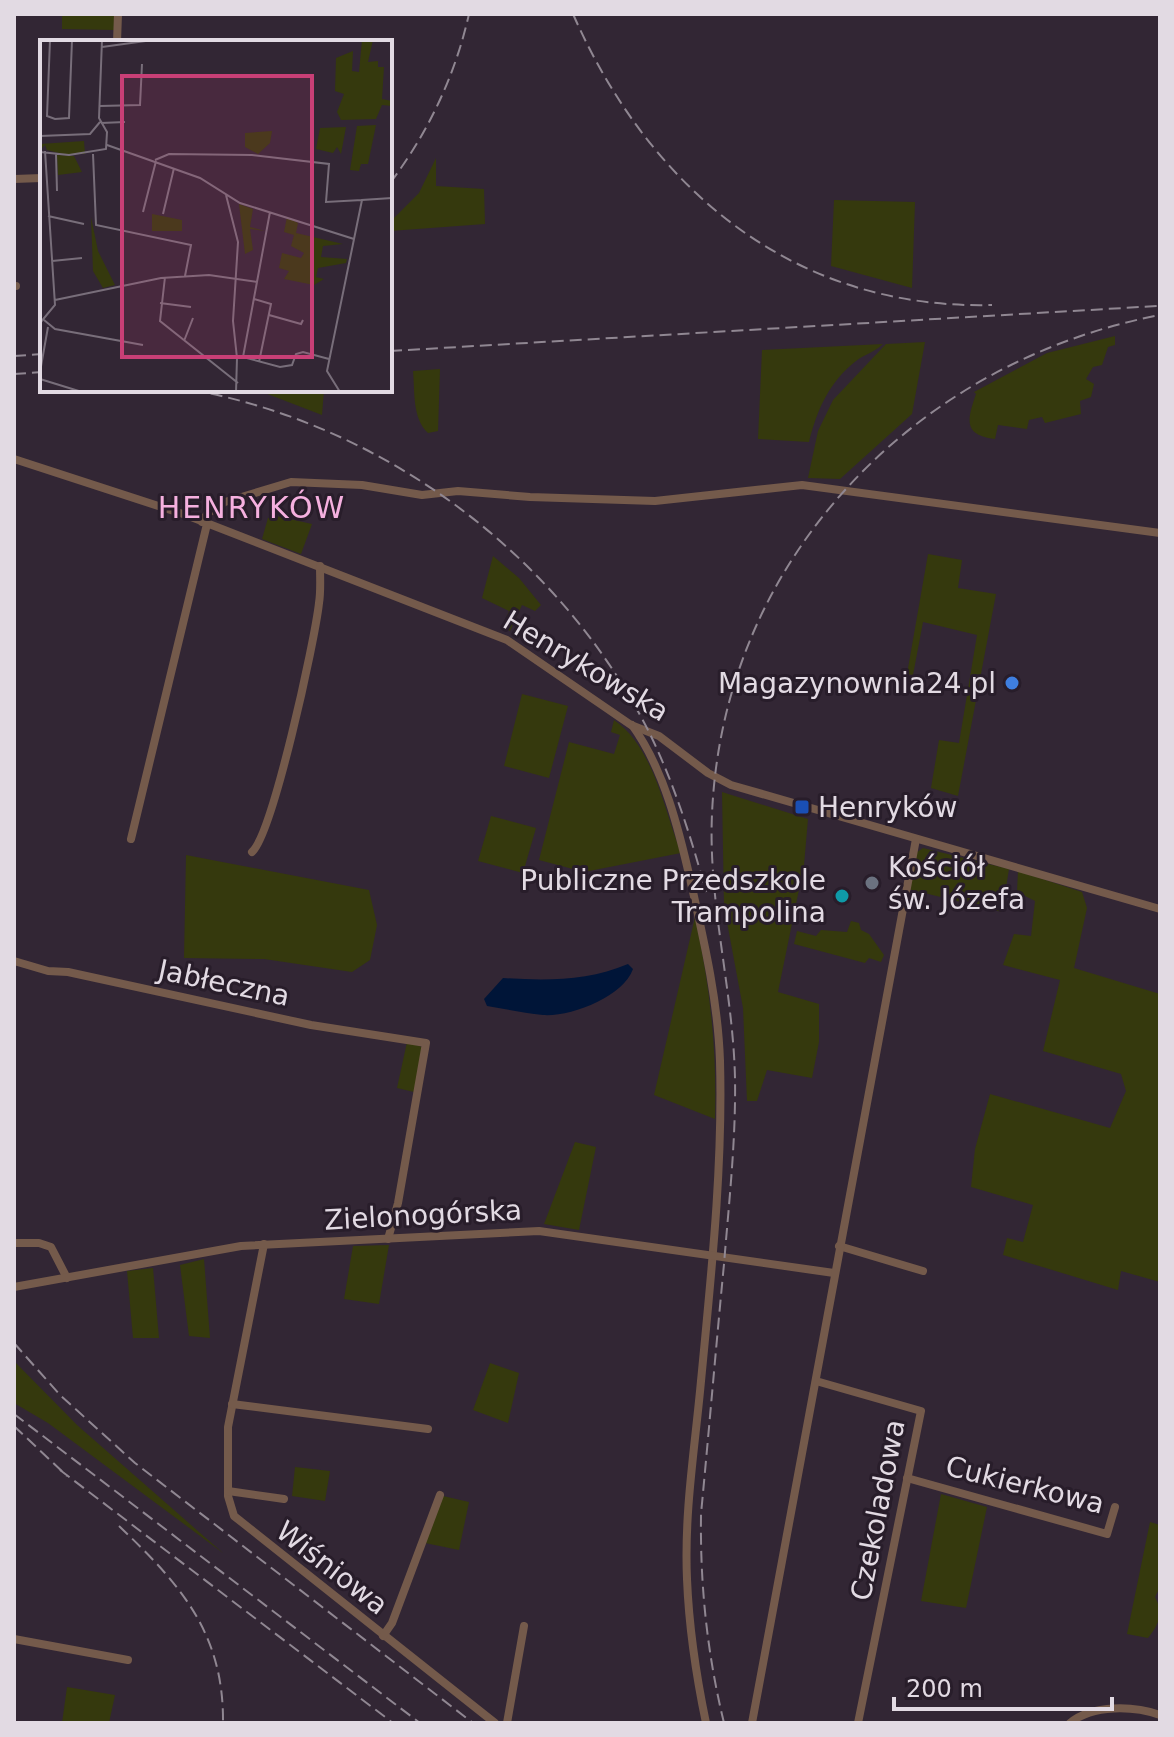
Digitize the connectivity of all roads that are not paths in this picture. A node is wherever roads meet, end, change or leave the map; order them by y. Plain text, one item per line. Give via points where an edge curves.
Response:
1 (118, 14) edge
2 (117, 40) edge
3 (40, 178) edge
4 (14, 179) edge
5 (14, 459) edge
6 (204, 523) junction
7 (1160, 533) edge
8 (320, 566) junction
9 (631, 725) junction
10 (131, 839) dead end
11 (916, 839) junction
12 (252, 852) dead end
13 (1160, 909) edge
14 (14, 961) edge
15 (388, 1239) junction
16 (14, 1243) edge
17 (264, 1244) junction
18 (839, 1246) junction
19 (710, 1256) junction
20 (923, 1271) dead end
21 (834, 1273) junction
22 (67, 1278) junction
23 (14, 1287) edge
24 (816, 1381) junction
25 (232, 1404) junction
26 (428, 1429) dead end
27 (907, 1478) junction
28 (228, 1491) junction
29 (440, 1495) dead end
30 (284, 1499) dead end
31 (1115, 1507) dead end
32 (524, 1626) dead end
33 (383, 1636) junction
34 (14, 1639) edge
35 (128, 1660) dead end
36 (1160, 1715) edge
37 (495, 1723) edge
38 (507, 1723) edge
39 (706, 1723) edge
40 (752, 1723) edge
41 (858, 1723) edge
42 (1070, 1723) edge

1 - 2 street
3 - 4 street
5 - 6 street, Henrykowska
6 - 7 street via 225,502 291,482 422,495 458,491 655,501 802,485
6 - 8 street, Henrykowska
6 - 10 street
8 - 9 street, Henrykowska via 507,640
8 - 12 street via 319,605 287,746 262,838
9 - 11 street, Henrykowska via 659,736 731,785
9 - 19 street via 645,743 683,850 711,978 720,1062
11 - 13 street, Henrykowska
11 - 18 street
14 - 15 street, Jabłeczna via 311,1025 426,1043
15 - 17 street, Zielonogórska
15 - 19 street, Zielonogórska via 539,1231
16 - 22 street via 51,1247
17 - 22 street, Zielonogórska
17 - 25 street, Wiśniowa
18 - 20 street
18 - 21 street
19 - 21 street, Zielonogórska
19 - 39 street via 687,1513 692,1654
21 - 24 street
22 - 23 street, Zielonogórska
24 - 27 street, Czekoladowa via 921,1411
24 - 40 street
25 - 26 street
25 - 28 street, Wiśniowa
27 - 31 street, Cukierkowa via 1107,1534
27 - 41 street, Czekoladowa
28 - 30 street
28 - 33 street, Wiśniowa via 241,1526
29 - 33 street
32 - 38 street
33 - 37 street, Wiśniowa
34 - 35 street
36 - 42 street via 1121,1707

